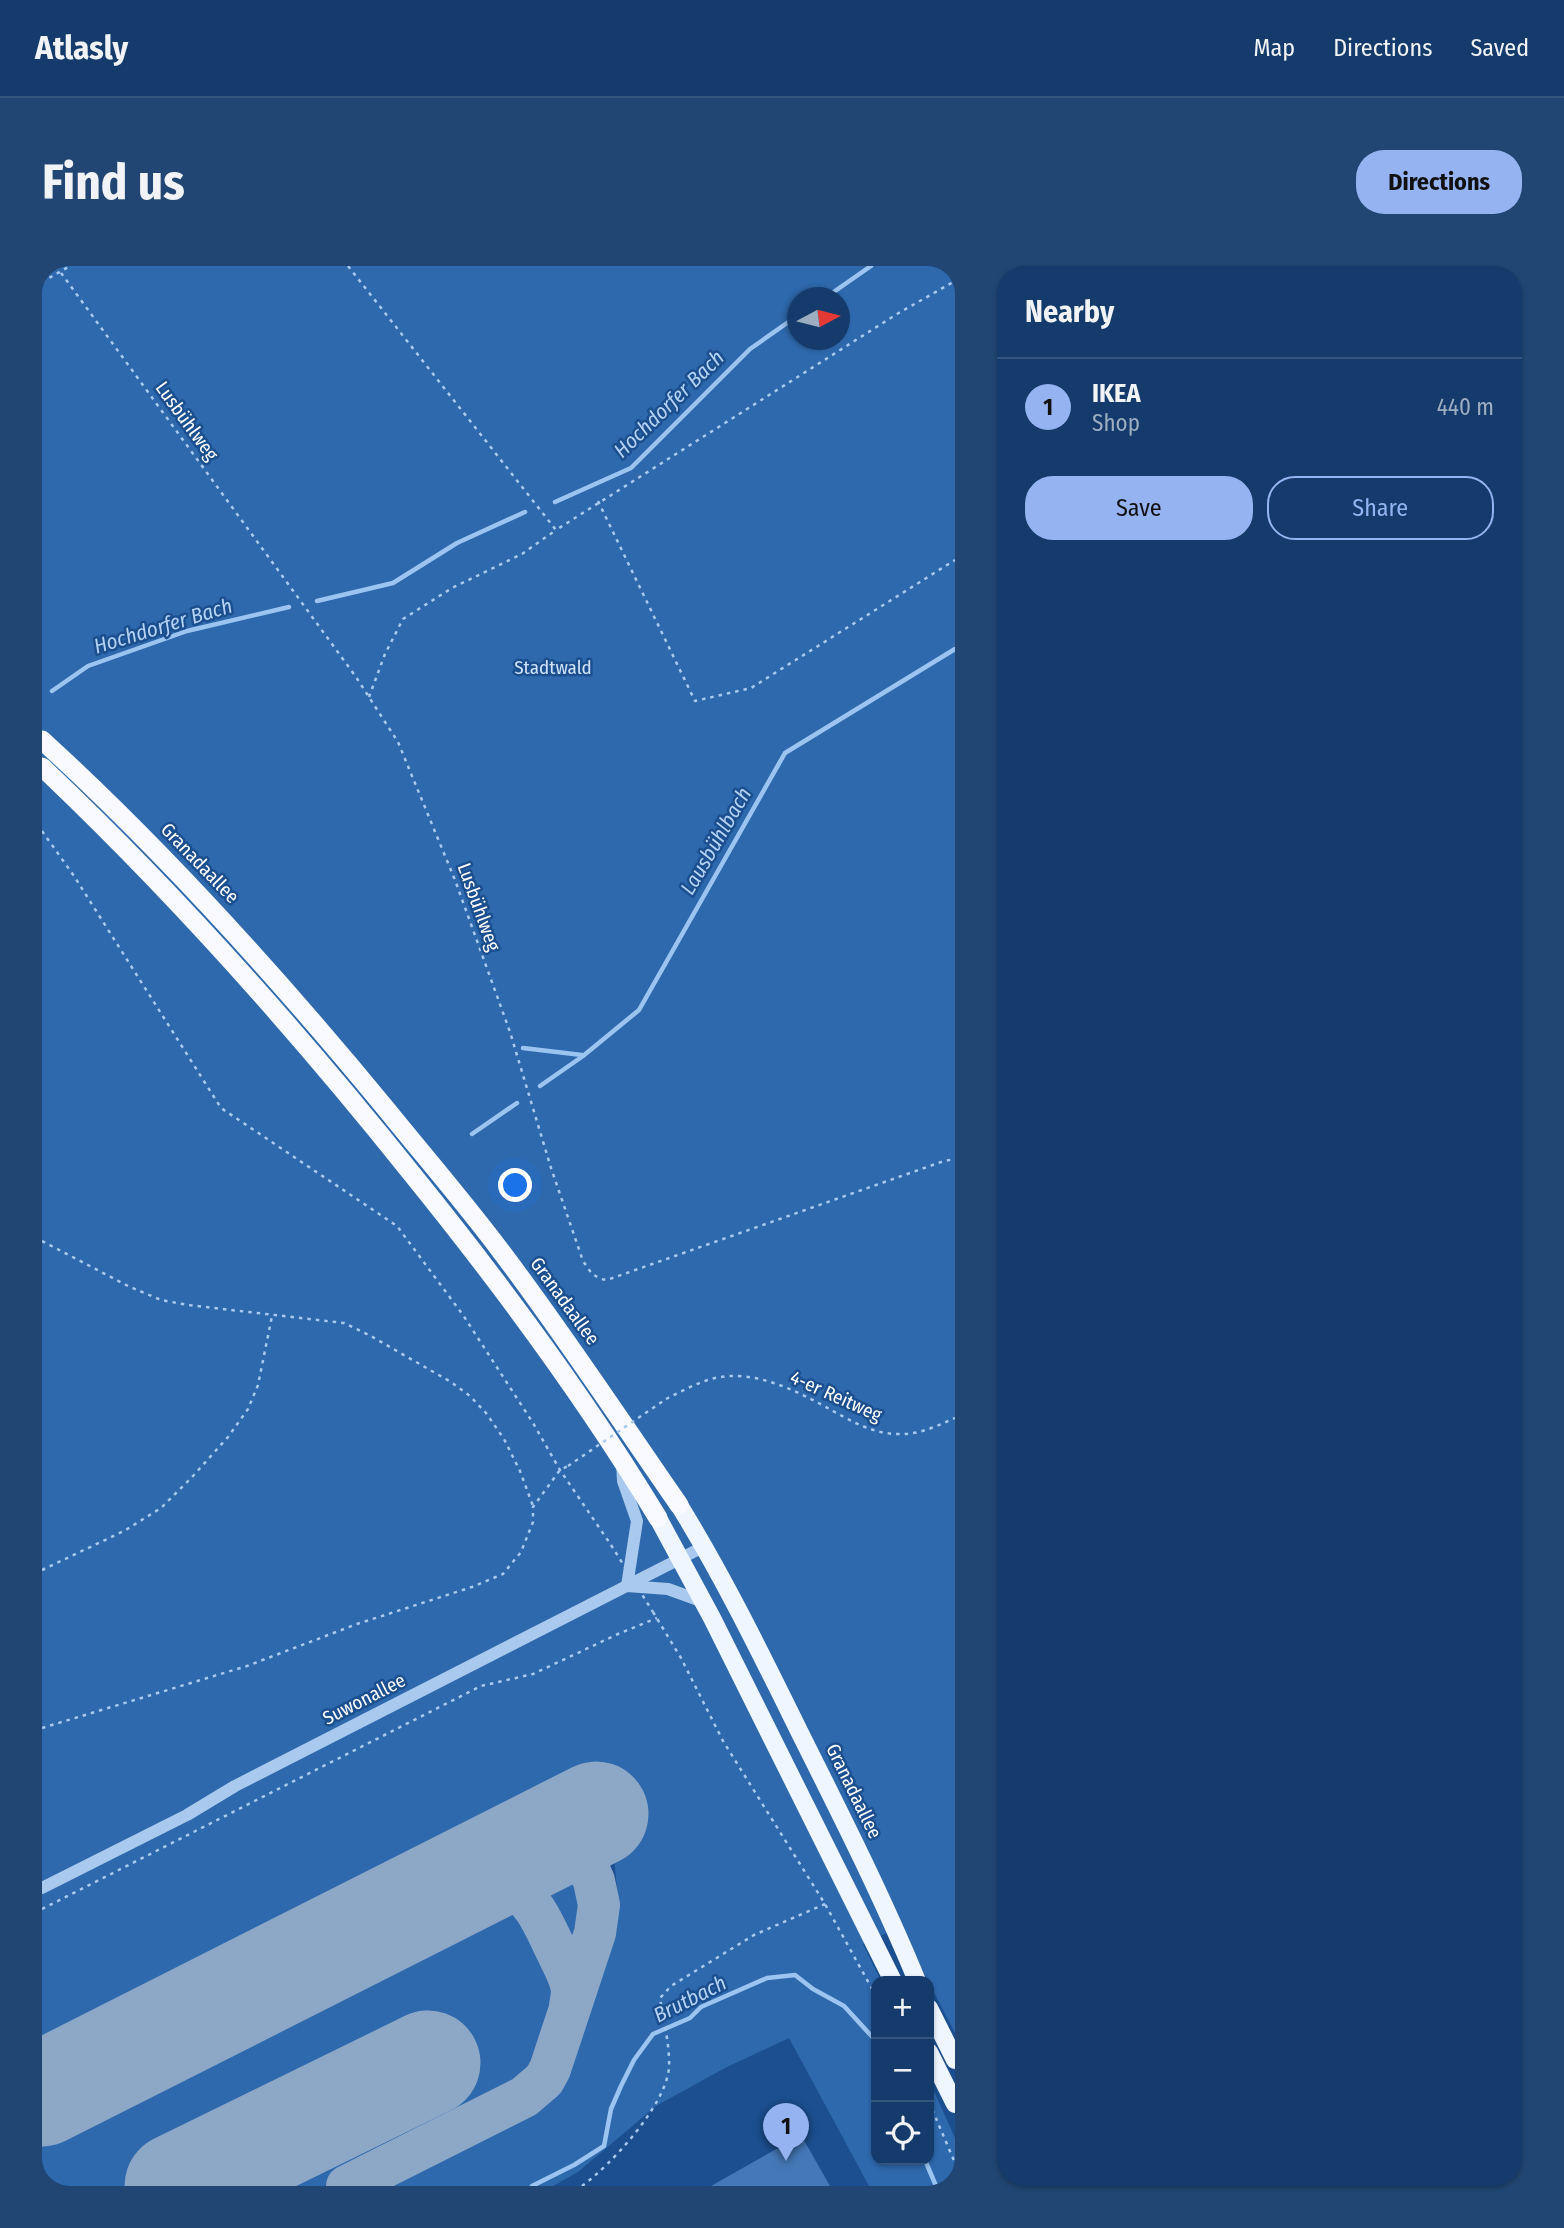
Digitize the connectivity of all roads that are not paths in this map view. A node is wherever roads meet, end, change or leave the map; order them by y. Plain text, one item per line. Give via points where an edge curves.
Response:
1 (42, 740) edge
2 (42, 767) edge
3 (621, 1458) junction
4 (679, 1505) joint
5 (658, 1518) joint
6 (705, 1546) junction
7 (681, 1559) junction
8 (627, 1586) junction
9 (704, 1602) junction
10 (42, 1888) edge
11 (891, 1976) edge
12 (915, 1976) edge
13 (934, 2018) edge
14 (955, 2060) edge
15 (934, 2062) edge
16 (955, 2104) edge

1 - 4 highway, Granadaallee via 175,869 341,1054 499,1249
2 - 3 highway via 160,883 327,1069 469,1245
3 - 5 highway
3 - 8 street via 636,1521
4 - 6 main road, Granadaallee
5 - 7 main road
6 - 7 street, Suwonallee
6 - 12 main road, Granadaallee via 824,1781
7 - 8 street, Suwonallee
7 - 9 main road
8 - 9 street via 668,1589
8 - 10 street, Suwonallee
9 - 11 main road
13 - 14 main road
15 - 16 main road

